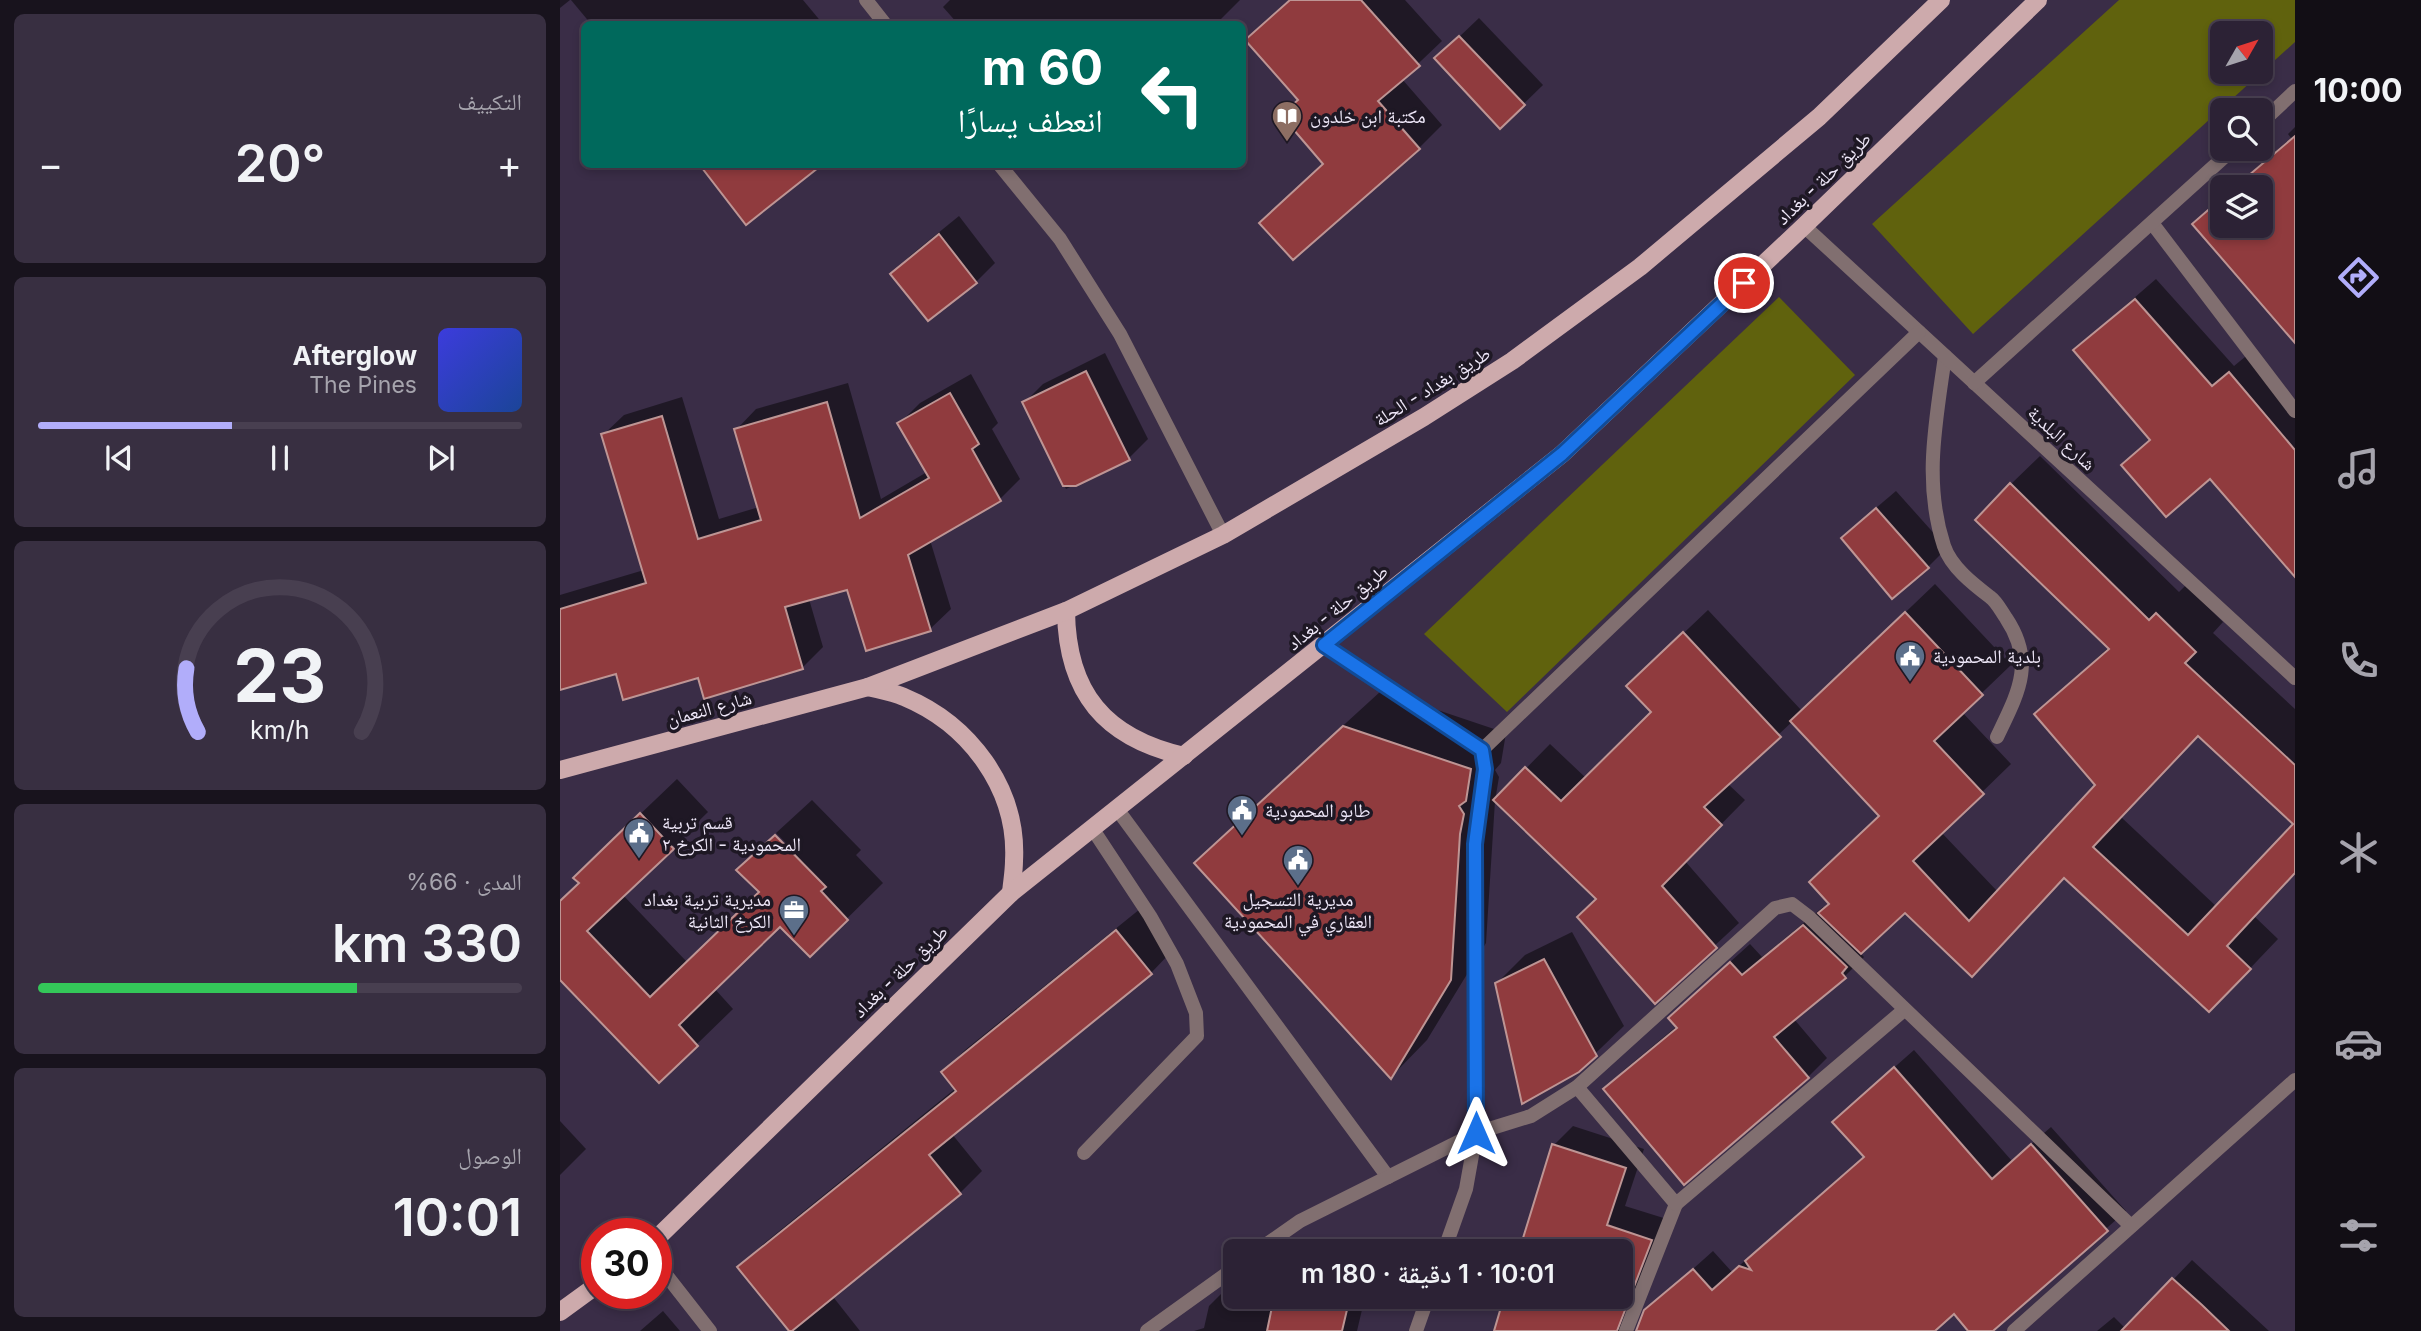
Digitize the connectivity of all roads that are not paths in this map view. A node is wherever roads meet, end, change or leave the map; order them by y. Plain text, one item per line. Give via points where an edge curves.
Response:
1 (866, 0) edge
2 (1941, 0) edge
3 (2038, 0) edge
4 (884, 21) edge
5 (2295, 91) edge
6 (2273, 111) edge
7 (2220, 161) edge
8 (1002, 168) edge
9 (2152, 223) junction
10 (1804, 226) junction
11 (1919, 332) junction
12 (1945, 356) junction
13 (1974, 383) junction
14 (2295, 411) edge
15 (1223, 535) junction
16 (1066, 611) junction
17 (1324, 645) junction
18 (2295, 678) edge
19 (868, 687) junction
20 (1997, 737) dead end
21 (1482, 750) junction
22 (1184, 757) junction
23 (560, 770) edge
24 (1117, 810) junction
25 (1092, 828) junction
26 (1011, 893) junction
27 (1904, 1010) junction
28 (2295, 1080) edge
29 (1577, 1087) junction
30 (1476, 1133) junction
31 (1084, 1153) dead end
32 (1388, 1177) junction
33 (1676, 1204) junction
34 (672, 1223) edge
35 (2131, 1226) junction
36 (1274, 1239) edge
37 (1448, 1239) edge
38 (1223, 1276) edge
39 (672, 1282) edge
40 (581, 1297) edge
41 (1424, 1309) edge
42 (560, 1312) edge
43 (710, 1331) edge
44 (1147, 1331) edge
45 (1416, 1331) edge
46 (1626, 1331) edge
47 (2014, 1331) edge

1 - 4 street
2 - 15 main road, طريق بغداد - الحلة via 1819,117 1640,267 1501,368
3 - 10 main road, طريق حلة - بغداد
5 - 6 street
7 - 9 street
8 - 15 street via 1060,239 1120,334
9 - 13 street
9 - 14 street
10 - 11 street, شارع البلدية
10 - 17 main road, طريق حلة - بغداد via 1562,454
11 - 12 street, شارع البلدية
11 - 21 street
12 - 13 street, شارع البلدية
12 - 20 street via 1931,456 1934,503 1945,549 1968,580 1994,600 2017,635 2023,662 2016,698
13 - 18 street, شارع البلدية
15 - 16 main road, طريق بغداد - الحلة
16 - 19 main road, طريق بغداد - الحلة
16 - 22 main road via 1073,669 1105,718 1128,737
17 - 21 street
17 - 22 main road, طريق حلة - بغداد
19 - 23 main road, شارع النعمان
19 - 26 main road via 902,695 933,710 962,732 985,759 1011,823 1015,859
21 - 30 street via 1485,769 1475,844
22 - 24 main road, طريق حلة - بغداد
24 - 25 main road, طريق حلة - بغداد
24 - 32 street
25 - 26 main road, طريق حلة - بغداد
25 - 31 street via 1177,964 1196,1013 1197,1036
26 - 34 main road, طريق حلة - بغداد
27 - 29 street via 1809,917 1792,904 1775,908
27 - 33 street
27 - 35 street
28 - 35 street
29 - 30 street via 1531,1116
29 - 33 street
30 - 32 street
30 - 37 street via 1466,1189
32 - 36 street
33 - 46 street
35 - 47 street
38 - 44 street
39 - 43 street
40 - 42 main road
41 - 45 street

